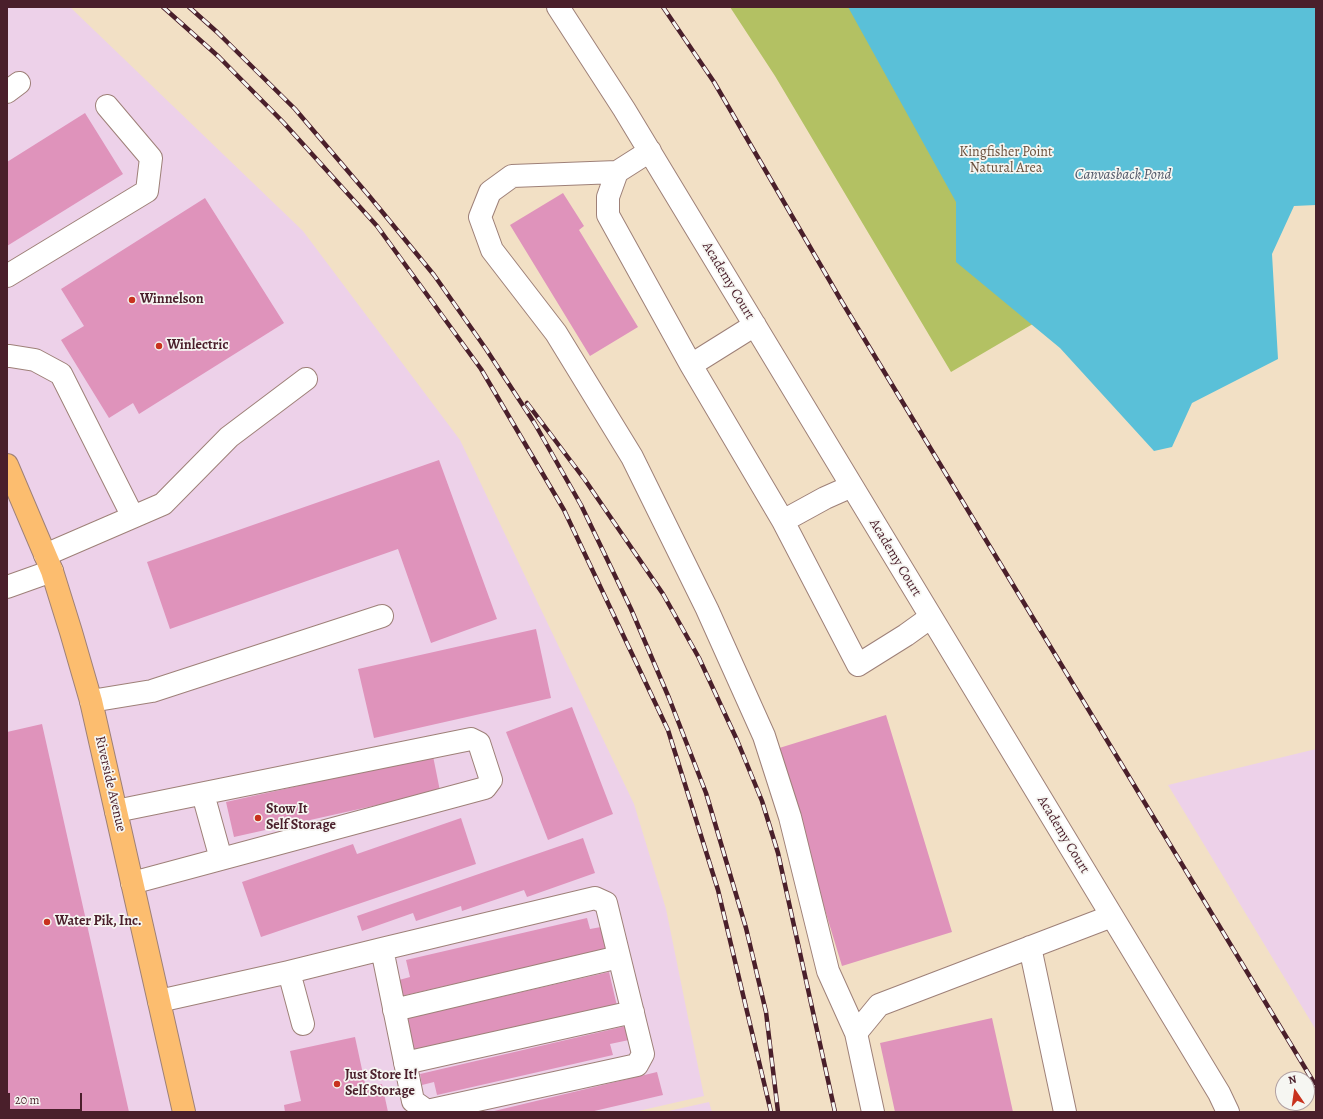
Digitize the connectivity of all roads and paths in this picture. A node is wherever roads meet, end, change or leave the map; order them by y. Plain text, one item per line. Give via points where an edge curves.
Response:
1 (558, 7) edge
2 (107, 106) dead end
3 (650, 151) junction
4 (617, 172) junction
5 (7, 276) edge
6 (755, 325) junction
7 (7, 356) edge
8 (690, 365) junction
9 (306, 379) dead end
10 (7, 465) edge
11 (852, 486) junction
12 (133, 517) junction
13 (783, 521) junction
14 (48, 563) junction
15 (7, 587) edge
16 (382, 616) dead end
17 (931, 617) junction
18 (91, 701) junction
19 (203, 794) junction
20 (116, 811) junction
21 (221, 859) junction
22 (132, 883) junction
23 (1112, 916) junction
24 (1030, 947) junction
25 (382, 948) junction
26 (620, 957) junction
27 (289, 972) junction
28 (159, 1001) junction
29 (394, 1010) junction
30 (633, 1012) junction
31 (302, 1024) dead end
32 (856, 1032) junction
33 (405, 1063) junction
34 (184, 1112) edge
35 (873, 1112) edge
36 (1065, 1112) edge
37 (1228, 1112) edge

1 - 3 street, Academy Court
2 - 5 street via 151,158 147,192
3 - 4 street
3 - 6 street, Academy Court
4 - 8 street via 608,197 608,215
4 - 32 street via 512,176 490,192 480,217 492,250 556,332 632,457 707,609 764,736 790,817 828,971
6 - 8 street
6 - 11 street, Academy Court
7 - 12 street via 35,360 61,374
8 - 13 street
9 - 12 street via 229,437 163,504
10 - 14 main road, Riverside Avenue
11 - 13 street
11 - 17 street, Academy Court
12 - 14 street
13 - 17 street via 858,665
14 - 15 street
14 - 18 main road, Riverside Avenue via 72,632
16 - 18 street via 152,691
17 - 23 street, Academy Court
18 - 20 main road, Riverside Avenue
19 - 20 street
19 - 21 street
19 - 21 street via 471,739 479,743 491,780 485,788
20 - 22 main road, Riverside Avenue
21 - 22 street
22 - 28 main road, Riverside Avenue
23 - 24 street
23 - 37 street, Academy Court
24 - 32 street via 879,1005
24 - 36 street
25 - 26 street via 595,898 606,903
25 - 27 street
25 - 29 street
26 - 29 street
26 - 30 street
27 - 28 street
27 - 31 street
28 - 34 main road, Riverside Avenue
29 - 33 street
30 - 33 street
30 - 33 street via 643,1054 636,1065 427,1111 413,1101
32 - 35 street

